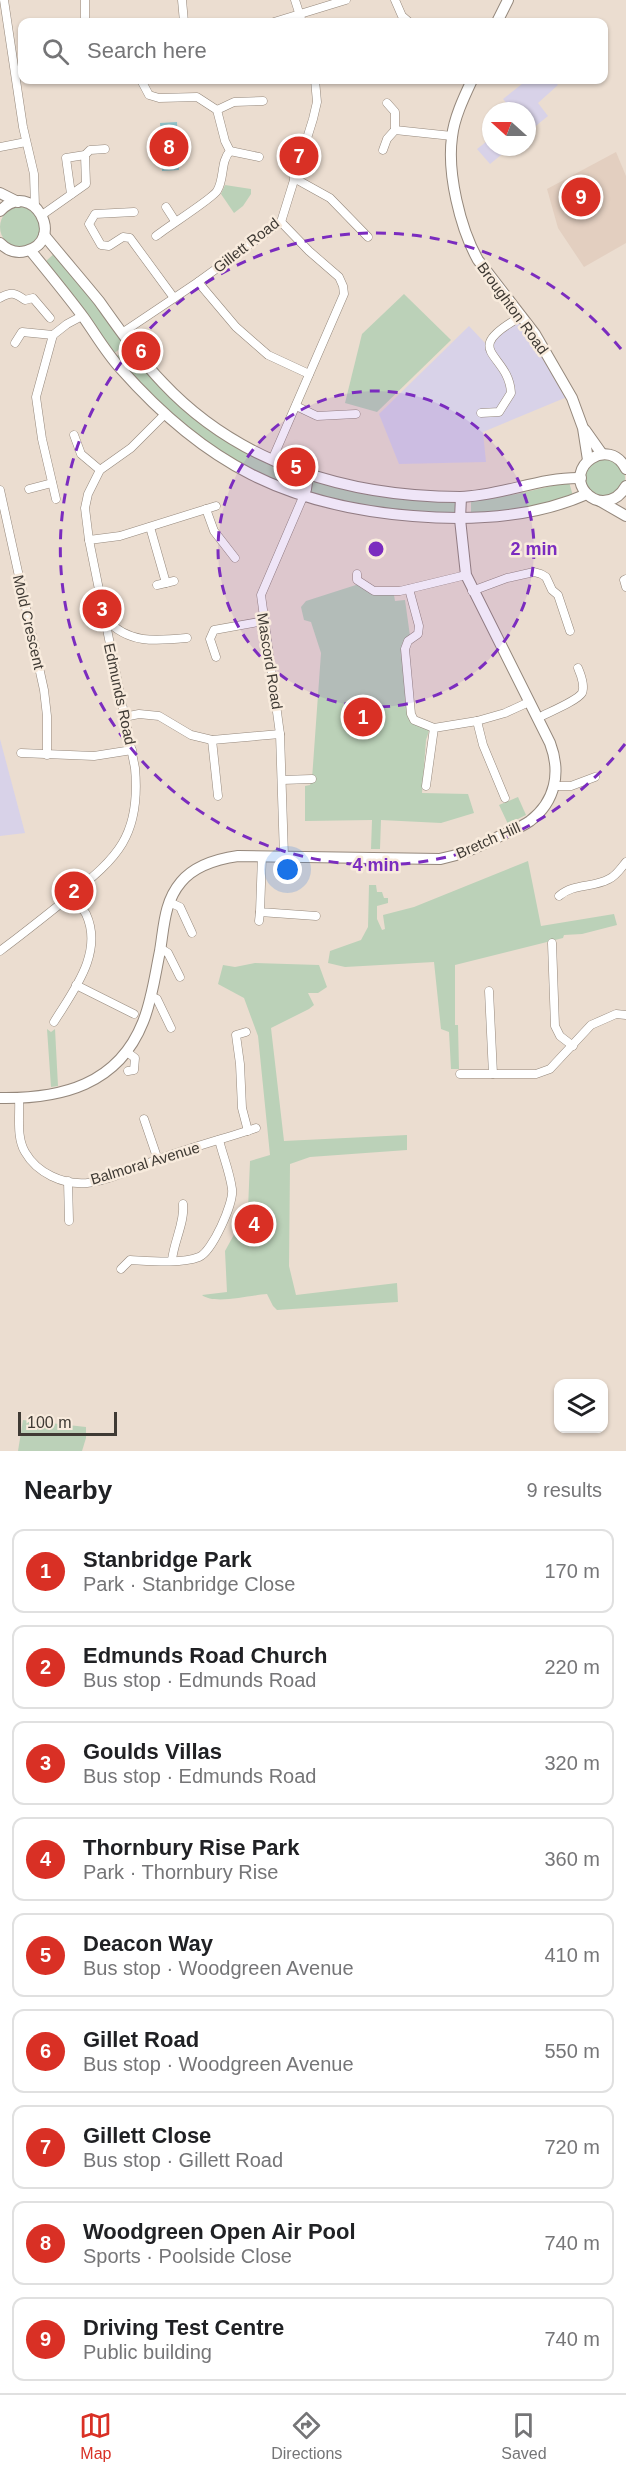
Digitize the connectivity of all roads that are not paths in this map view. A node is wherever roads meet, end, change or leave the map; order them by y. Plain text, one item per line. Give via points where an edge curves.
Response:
1 (4, 0) edge
2 (85, 0) edge
3 (182, 0) edge
4 (295, 0) edge
5 (346, 0) edge
6 (395, 0) edge
7 (508, 0) edge
8 (85, 18) edge
9 (184, 18) edge
10 (301, 18) edge
11 (303, 18) edge
12 (404, 18) edge
13 (499, 18) edge
14 (18, 74) edge
15 (19, 84) edge
16 (143, 84) edge
17 (315, 84) edge
18 (471, 84) edge
19 (263, 101) dead end
20 (387, 103) dead end
21 (217, 110) junction
22 (396, 130) junction
23 (452, 136) junction
24 (26, 142) junction
25 (0, 147) edge
26 (105, 149) dead end
27 (383, 150) dead end
28 (230, 151) junction
29 (85, 155) junction
30 (259, 157) dead end
31 (294, 178) junction
32 (0, 193) edge
33 (71, 194) junction
34 (30, 207) junction
35 (165, 207) dead end
36 (0, 211) edge
37 (134, 212) dead end
38 (175, 221) junction
39 (281, 222) junction
40 (44, 235) junction
41 (156, 236) dead end
42 (368, 237) dead end
43 (0, 243) edge
44 (30, 250) junction
45 (13, 251) junction
46 (0, 254) edge
47 (198, 282) junction
48 (0, 298) edge
49 (174, 298) junction
50 (82, 316) junction
51 (522, 316) junction
52 (50, 318) dead end
53 (122, 333) junction
54 (53, 335) junction
55 (15, 343) dead end
56 (309, 374) junction
57 (296, 406) junction
58 (165, 414) junction
59 (356, 414) dead end
60 (481, 414) dead end
61 (583, 428) junction
62 (74, 435) dead end
63 (602, 454) junction
64 (272, 460) junction
65 (588, 460) junction
66 (625, 464) edge
67 (100, 470) junction
68 (308, 475) junction
69 (581, 478) junction
70 (52, 483) junction
71 (29, 489) dead end
72 (0, 490) edge
73 (625, 492) edge
74 (587, 494) junction
75 (303, 497) junction
76 (461, 497) junction
77 (56, 500) dead end
78 (600, 501) junction
79 (216, 506) dead end
80 (206, 509) junction
81 (626, 516) edge
82 (460, 519) junction
83 (150, 527) junction
84 (89, 540) junction
85 (235, 558) dead end
86 (466, 575) junction
87 (626, 579) edge
88 (355, 580) dead end
89 (166, 583) dead end
90 (626, 587) edge
91 (409, 589) junction
92 (472, 591) junction
93 (105, 618) junction
94 (264, 621) junction
95 (570, 631) dead end
96 (187, 638) dead end
97 (216, 657) dead end
98 (578, 668) dead end
99 (529, 702) junction
100 (124, 717) junction
101 (538, 718) junction
102 (477, 721) junction
103 (434, 728) junction
104 (280, 734) junction
105 (212, 740) junction
106 (132, 750) junction
107 (21, 753) dead end
108 (47, 755) junction
109 (596, 777) dead end
110 (312, 779) dead end
111 (282, 780) junction
112 (426, 786) dead end
113 (555, 786) junction
114 (218, 796) dead end
115 (506, 798) dead end
116 (262, 855) junction
117 (284, 856) junction
118 (626, 862) edge
119 (73, 895) junction
120 (559, 896) dead end
121 (169, 902) junction
122 (260, 912) junction
123 (316, 916) dead end
124 (259, 921) dead end
125 (192, 933) dead end
126 (552, 943) dead end
127 (160, 948) junction
128 (0, 951) edge
129 (180, 977) dead end
130 (76, 985) junction
131 (489, 991) dead end
132 (150, 996) junction
133 (134, 1014) dead end
134 (626, 1015) edge
135 (54, 1022) dead end
136 (171, 1028) dead end
137 (246, 1032) dead end
138 (573, 1046) junction
139 (127, 1052) junction
140 (128, 1071) dead end
141 (460, 1074) dead end
142 (493, 1074) junction
143 (0, 1098) edge
144 (19, 1098) junction
145 (144, 1119) dead end
146 (256, 1128) dead end
147 (248, 1131) junction
148 (219, 1140) junction
149 (158, 1160) junction
150 (68, 1181) junction
151 (183, 1203) dead end
152 (69, 1221) dead end
153 (172, 1260) junction
154 (121, 1269) dead end

1 - 14 street
2 - 8 street
3 - 9 street
4 - 10 street
5 - 11 street
6 - 12 street
7 - 13 street
15 - 24 street
16 - 21 street via 149,95 197,97
17 - 31 street, Gillett Road via 317,102
18 - 23 street, Broughton Road
19 - 21 street via 234,102
20 - 22 street via 396,112
21 - 28 street
22 - 23 street
22 - 27 street
23 - 51 street, Broughton Road via 452,176 472,249
24 - 25 street
24 - 34 street via 34,174
26 - 29 street via 90,150
28 - 30 street
28 - 38 street via 224,157 222,181 216,193
29 - 33 street via 86,184
29 - 33 street via 66,158
31 - 39 street, Gillett Road
31 - 42 street via 330,198
32 - 34 street
33 - 34 street
34 - 36 street via 11,203
34 - 40 street via 44,222
35 - 38 street
37 - 49 street via 95,214 89,224 101,245 130,238
38 - 41 street
39 - 47 street, Gillett Road
39 - 56 street via 344,286 341,303
40 - 44 street
40 - 53 street
43 - 45 street
44 - 45 street
44 - 50 street
45 - 46 street
47 - 49 street, Gillett Road
47 - 56 street via 236,327 268,355
48 - 52 street via 9,292 26,300 33,298
49 - 53 street, Gillett Road
50 - 54 street
50 - 58 street via 120,368
51 - 60 street via 492,337 489,346 507,375 511,393 499,411
51 - 61 street, Broughton Road via 572,398
53 - 64 street via 184,404 236,442
54 - 55 street via 22,332
54 - 70 street via 36,397
56 - 57 street
57 - 59 street via 317,416
57 - 64 street
58 - 67 street, Edmunds Road via 131,448
58 - 75 street via 201,446 252,476
61 - 63 street, Broughton Road
61 - 65 street, Broughton Road
62 - 67 street via 81,454
63 - 65 street
63 - 66 street
64 - 68 street
65 - 69 street
67 - 84 street, Edmunds Road via 85,508
68 - 75 street, Mascord Road
68 - 76 street via 391,494
69 - 74 street
69 - 76 street
70 - 71 street
70 - 77 street
72 - 108 street, Mold Crescent via 44,690
73 - 78 street via 613,500
74 - 78 street
74 - 82 street via 515,515
75 - 82 street via 358,510
75 - 94 street, Mascord Road via 263,588
76 - 82 street
78 - 81 street
79 - 80 street
80 - 83 street
80 - 85 street via 214,531
82 - 86 street
83 - 84 street
83 - 89 street
84 - 93 street, Edmunds Road
86 - 91 street
86 - 92 street
87 - 90 street
88 - 91 street via 374,591
91 - 103 street via 419,626 418,634 405,649 411,714 414,720
92 - 95 street via 507,578 541,574 558,595
92 - 99 street
93 - 96 street via 118,633 129,636 154,641
93 - 100 street, Edmunds Road
94 - 97 street via 214,630 210,639
94 - 104 street, Mascord Road
98 - 101 street via 582,693
99 - 101 street
99 - 102 street
100 - 105 street via 159,716 191,735
100 - 106 street, Edmunds Road
101 - 113 street via 555,757
102 - 103 street
102 - 115 street
103 - 112 street
104 - 105 street
104 - 111 street, Mascord Road
105 - 114 street
106 - 108 street via 94,756
106 - 119 street, Edmunds Road via 136,794 127,835 105,867
107 - 108 street
109 - 113 street via 571,786
110 - 111 street
111 - 117 street, Mascord Road
113 - 117 street, Bretch Hill via 543,808 529,822 459,855 440,859
116 - 117 street, Bretch Hill
116 - 121 street, Bretch Hill via 225,858 200,867 181,882
116 - 122 street
118 - 120 street via 611,879 572,887
119 - 128 street, Edmunds Road
119 - 130 street via 86,915 92,936 90,956
121 - 125 street via 180,907
121 - 127 street, Bretch Hill
122 - 123 street
122 - 124 street
126 - 138 street via 555,1026
127 - 129 street via 168,953
127 - 132 street, Bretch Hill
130 - 133 street
130 - 135 street
131 - 142 street
132 - 136 street via 157,999
132 - 139 street, Bretch Hill via 144,1021
134 - 138 street via 601,1019
137 - 147 street via 236,1035 242,1108
138 - 142 street via 550,1069 536,1074
139 - 140 street via 135,1058 134,1070
139 - 144 street, Bretch Hill via 81,1087 64,1094
141 - 142 street
143 - 144 street, Bretch Hill
144 - 150 street, Balmoral Avenue via 24,1152 42,1171
145 - 149 street
146 - 147 street, Balmoral Avenue
147 - 148 street, Balmoral Avenue
148 - 149 street, Balmoral Avenue
148 - 153 street via 233,1191 228,1209 210,1250 199,1257
149 - 150 street, Balmoral Avenue via 87,1183
150 - 152 street
151 - 153 street via 184,1214
153 - 154 street via 130,1260

